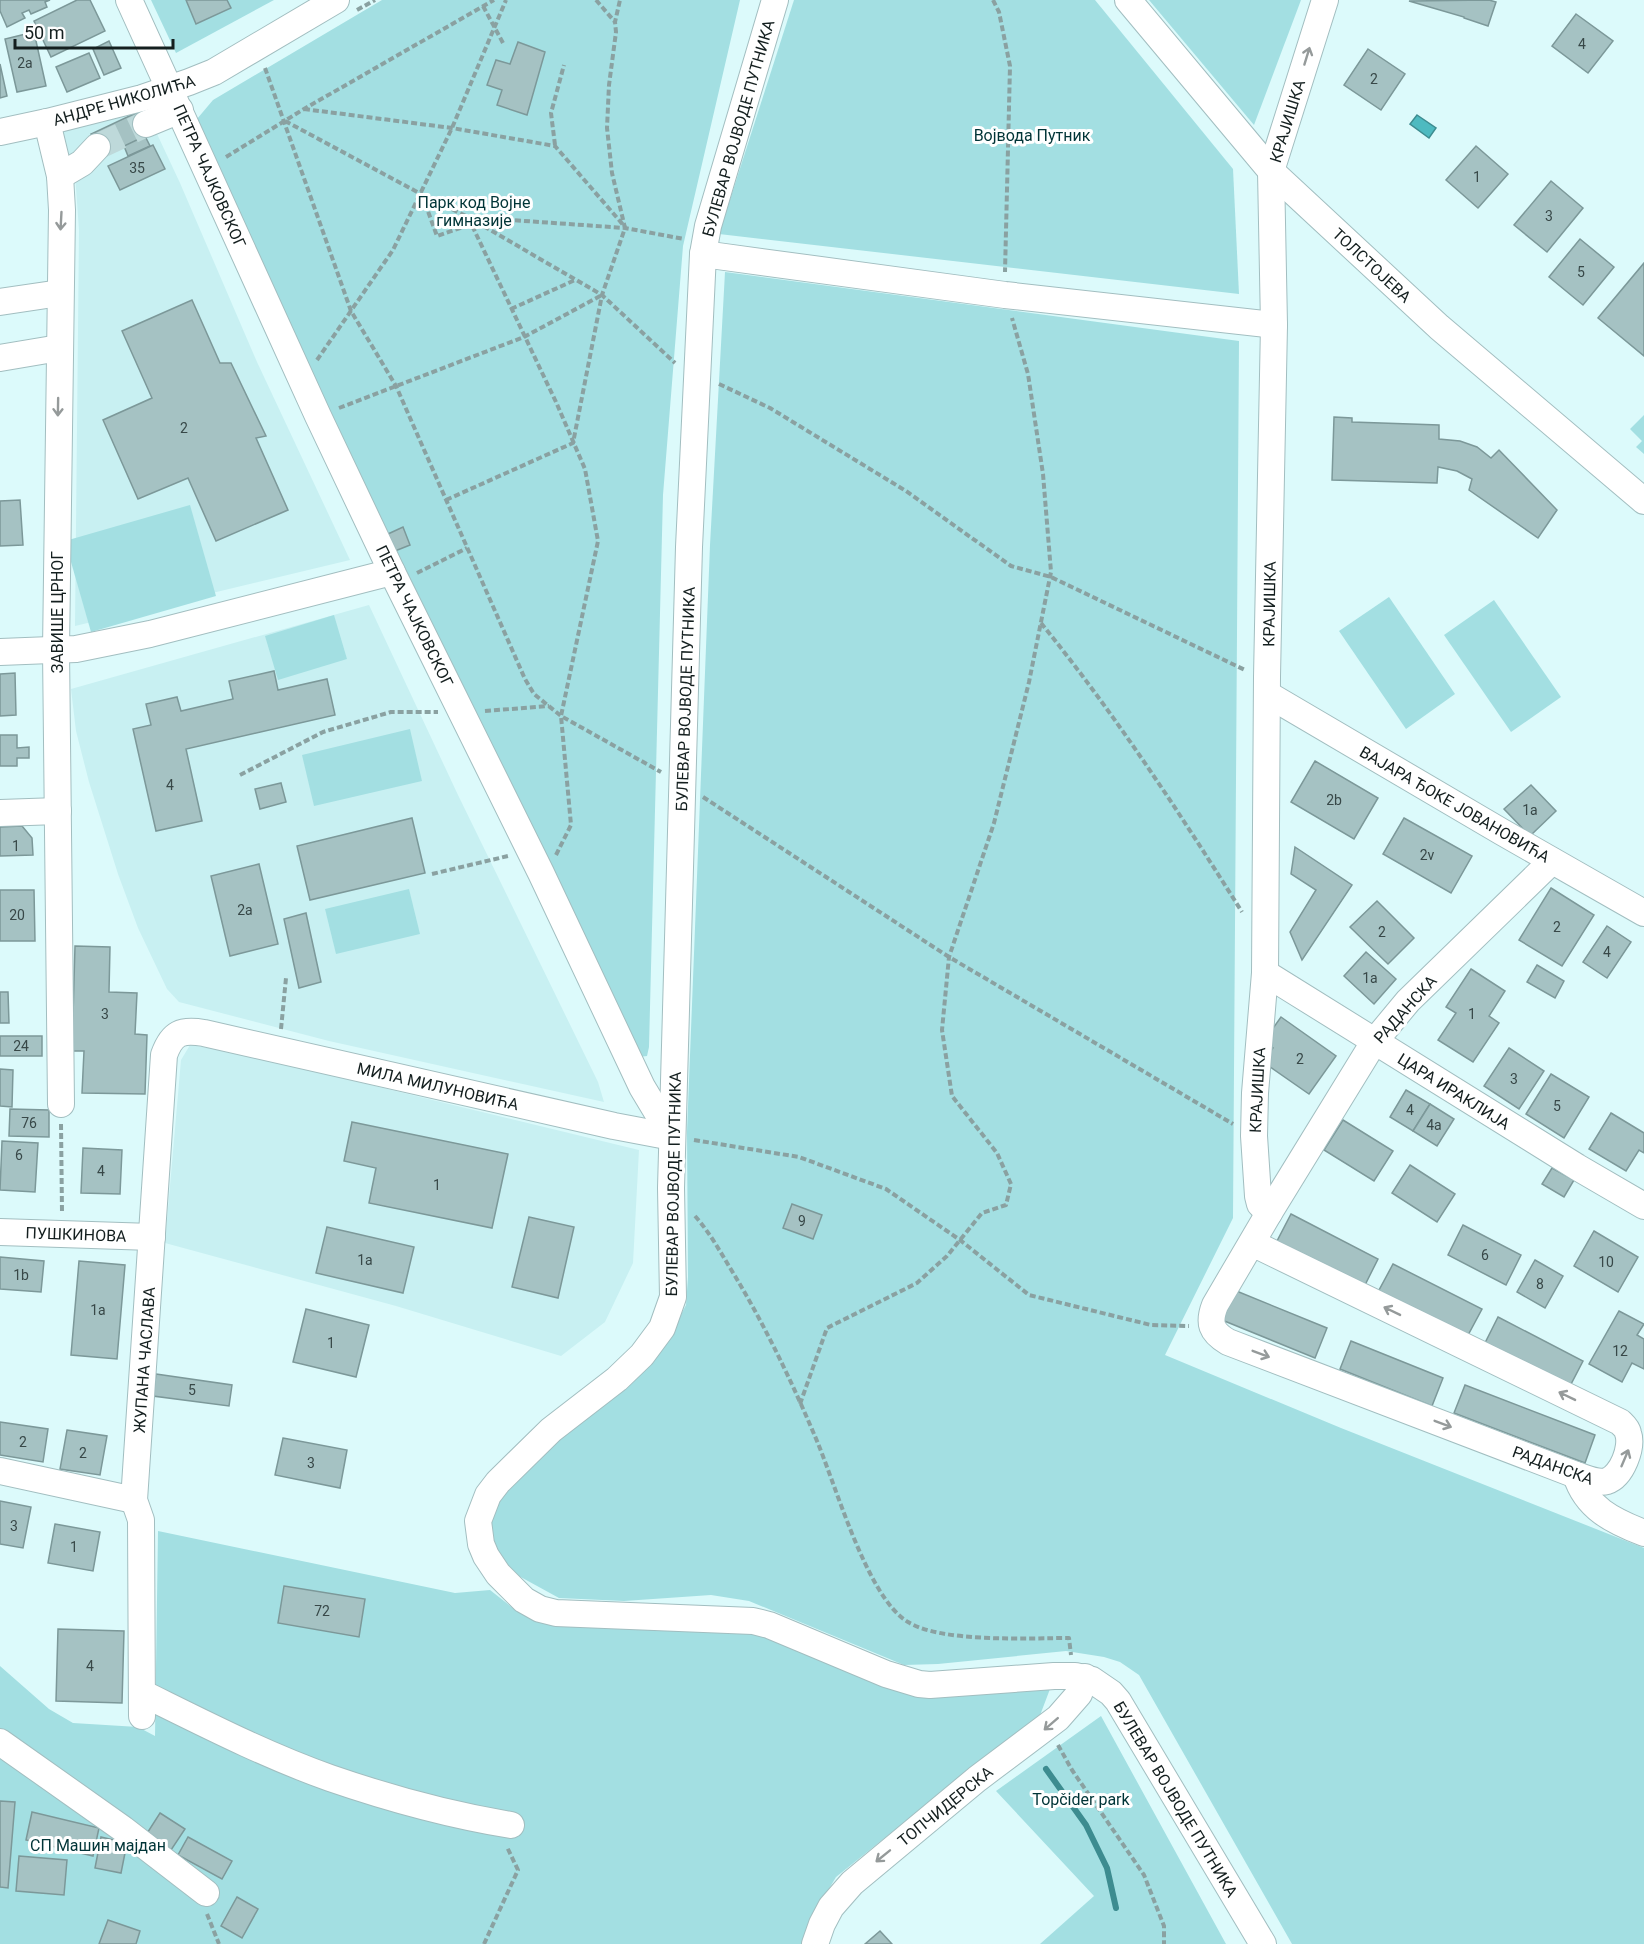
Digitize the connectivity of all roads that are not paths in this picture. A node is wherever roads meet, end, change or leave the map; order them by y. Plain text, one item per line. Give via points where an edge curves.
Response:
1 (129, 0) edge
2 (336, 0) edge
3 (775, 0) edge
4 (1128, 0) edge
5 (1325, 0) edge
6 (175, 99) junction
7 (47, 122) junction
8 (146, 124) tunnel mouth
9 (0, 132) edge
10 (97, 147) tunnel mouth
11 (1271, 171) junction
12 (60, 176) junction
13 (704, 247) junction
14 (60, 293) junction
15 (0, 302) edge
16 (1275, 325) junction
17 (59, 348) junction
18 (0, 358) edge
19 (1644, 501) edge
20 (395, 578) junction
21 (56, 650) junction
22 (0, 652) edge
23 (1267, 685) junction
24 (58, 811) junction
25 (0, 813) edge
26 (1552, 861) junction
27 (1644, 912) edge
28 (1265, 973) junction
29 (204, 1033) joint
30 (1374, 1042) junction
31 (61, 1104) road end
32 (672, 1137) junction
33 (1644, 1206) edge
34 (1269, 1213) junction
35 (0, 1232) edge
36 (152, 1237) junction
37 (1252, 1243) junction
38 (0, 1471) edge
39 (1576, 1475) junction
40 (134, 1500) junction
41 (1644, 1533) edge
42 (1085, 1677) junction
43 (0, 1742) edge
44 (511, 1825) dead end
45 (206, 1893) road end
46 (815, 1944) edge
47 (1263, 1944) edge

1 - 6 street, ПЕТРА ЧАЈКОВСКОГ
2 - 6 street, АНДРЕ НИКОЛИЋА
3 - 13 street, БУЛЕВАР ВОЈВОДЕ ПУТНИКА
4 - 11 street, ТОЛСТОЈЕВА
11 -> 5 street, КРАЈИШКА
6 - 7 street, АНДРЕ НИКОЛИЋА
6 - 8 street
6 - 20 street, ПЕТРА ЧАЈКОВСКОГ
7 - 9 street, АНДРЕ НИКОЛИЋА
7 - 12 street, ЗАВИШЕ ЦРНОГ
10 - 12 street via 82,163
11 - 16 street, КРАЈИШКА
11 - 19 street, ТОЛСТОЈЕВА via 1439,327
12 -> 14 street, ЗАВИШЕ ЦРНОГ
13 - 16 street via 1005,295
13 - 32 street, БУЛЕВАР ВОЈВОДЕ ПУТНИКА via 696,373
14 - 15 street
14 - 17 street, ЗАВИШЕ ЦРНОГ
16 - 23 street, КРАЈИШКА
17 - 18 street
17 -> 21 street, ЗАВИШЕ ЦРНОГ
20 - 21 street via 150,634
20 - 32 street, ПЕТРА ЧАЈКОВСКОГ via 642,1087
21 - 22 street
21 - 24 street, ЗАВИШЕ ЦРНОГ
23 - 26 street, ВАЈАРА ЂОКЕ ЈОВАНОВИЋА
23 - 28 street, КРАЈИШКА
24 - 25 street
24 - 31 street, ЗАВИШЕ ЦРНОГ
26 - 27 street, ВАЈАРА ЂОКЕ ЈОВАНОВИЋА
26 - 30 street, РАДАНСКА via 1408,1001
28 - 30 street, ЦАРА ИРАКЛИЈА
28 - 34 street, КРАЈИШКА via 1254,1136 1258,1196
29 - 32 street, МИЛА МИЛУНОВИЋА
29 - 36 street, ЖУПАНА ЧАСЛАВА via 189,1030 177,1034 164,1055
30 - 33 street, ЦАРА ИРАКЛИЈА
30 - 34 street, РАДАНСКА
32 - 42 street, БУЛЕВАР ВОЈВОДЕ ПУТНИКА via 673,1289 664,1322 628,1369 551,1430 488,1495 478,1521 478,1534 498,1574 524,1600 540,1609 556,1613 758,1622 886,1674 926,1685
34 - 37 street, РАДАНСКА
35 - 36 street, ПУШКИНОВА
36 - 40 street, ЖУПАНА ЧАСЛАВА
37 -> 39 street, РАДАНСКА via 1210,1316 1216,1335
39 -> 37 street, РАДАНСКА via 1597,1482 1615,1477 1630,1446 1628,1433 1620,1422
38 - 40 street
39 - 41 street via 1580,1488 1599,1511
40 - 44 street, ЖУПАНА ЧАСЛАВА via 141,1520 142,1705 329,1778 483,1821
42 -> 46 street, ТОПЧИДЕРСКА via 1074,1701 1048,1727 977,1779 852,1882 831,1907
42 - 47 street, БУЛЕВАР ВОЈВОДЕ ПУТНИКА via 1118,1701
43 - 45 street

